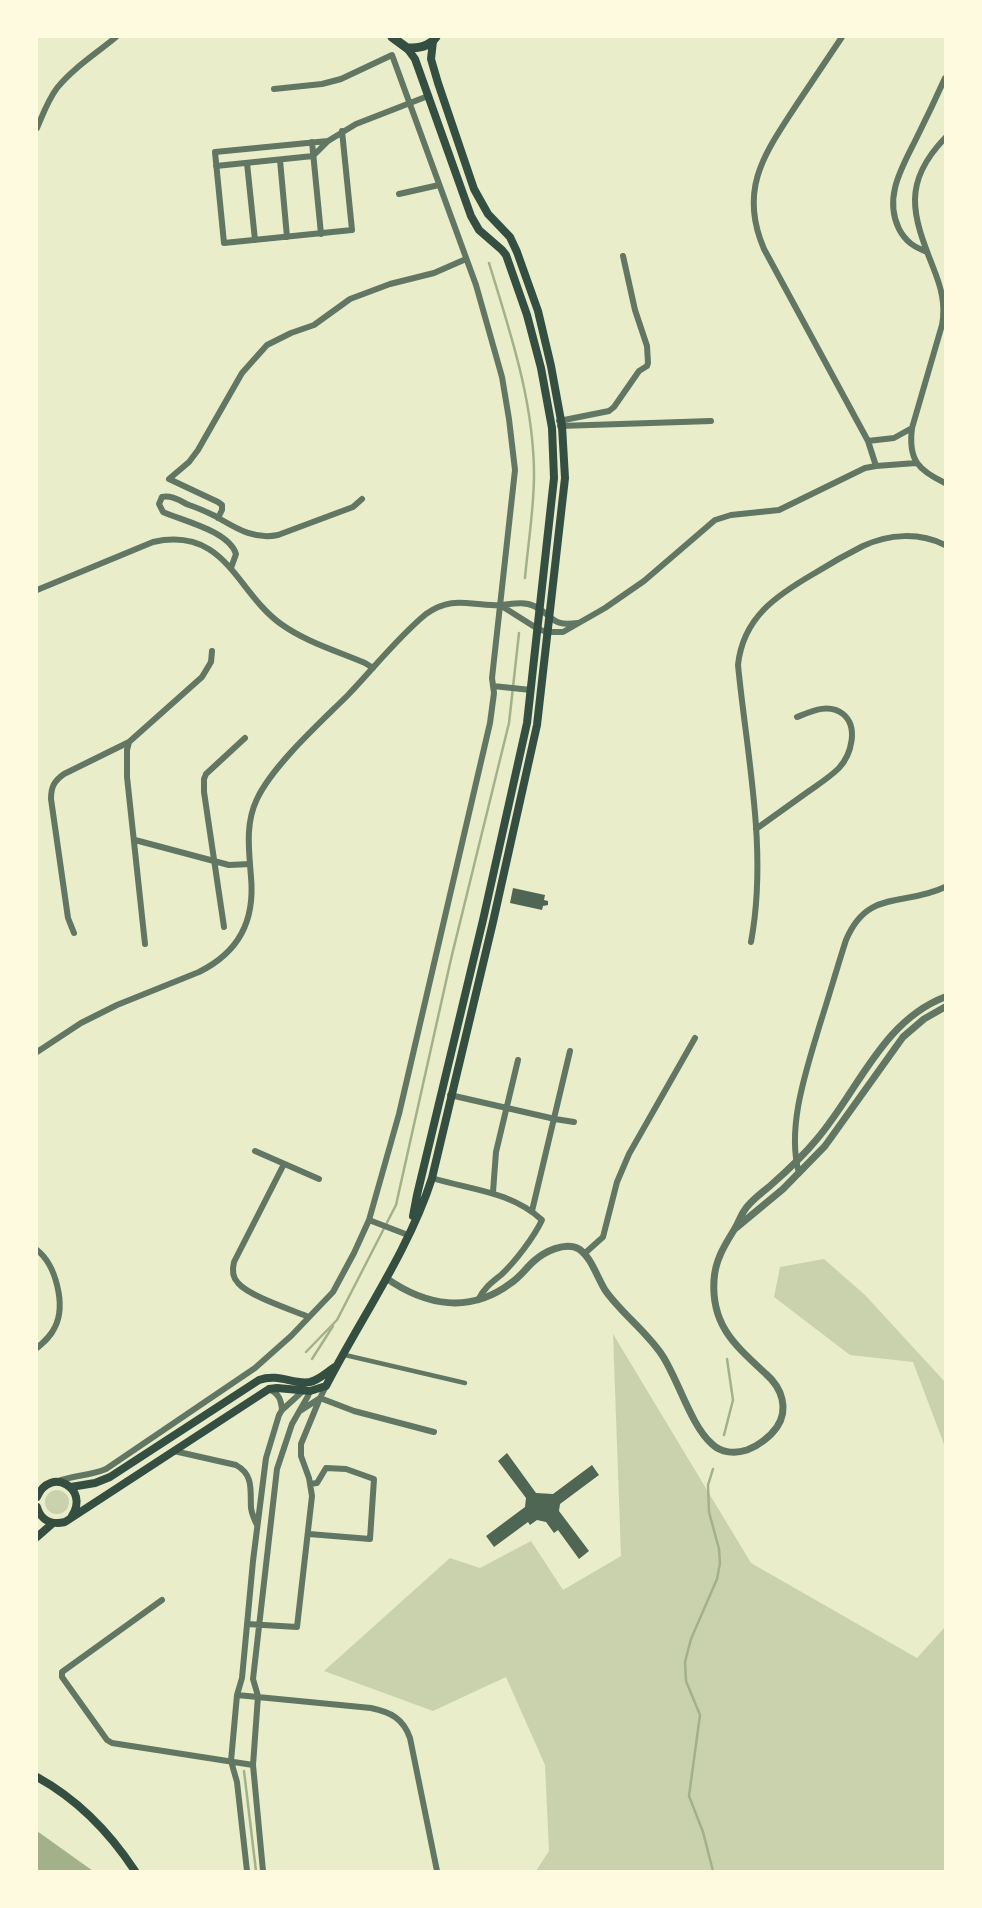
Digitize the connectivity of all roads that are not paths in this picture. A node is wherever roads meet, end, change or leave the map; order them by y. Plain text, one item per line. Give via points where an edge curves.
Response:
1 (116, 37) edge
2 (392, 37) edge
3 (842, 37) edge
4 (435, 39) edge
5 (407, 48) junction
6 (945, 78) edge
7 (274, 89) dead end
8 (428, 96) junction
9 (409, 103) junction
10 (37, 128) edge
11 (342, 131) junction
12 (945, 138) edge
13 (328, 141) junction
14 (312, 142) junction
15 (313, 156) junction
16 (279, 160) junction
17 (247, 163) junction
18 (216, 166) junction
19 (439, 185) junction
20 (398, 194) dead end
21 (494, 221) junction
22 (321, 234) junction
23 (486, 236) junction
24 (288, 237) junction
25 (255, 240) junction
26 (928, 252) junction
27 (623, 256) dead end
28 (466, 260) junction
29 (711, 421) dead end
30 (561, 423) junction
31 (552, 427) junction
32 (912, 429) junction
33 (869, 442) junction
34 (916, 463) junction
35 (876, 466) junction
36 (945, 483) edge
37 (362, 499) dead end
38 (218, 518) junction
39 (945, 545) edge
40 (231, 568) junction
41 (37, 590) edge
42 (500, 605) junction
43 (540, 610) junction
44 (549, 618) junction
45 (578, 623) junction
46 (538, 629) junction
47 (547, 632) junction
48 (212, 651) dead end
49 (373, 668) junction
50 (496, 686) junction
51 (527, 690) junction
52 (797, 717) dead end
53 (527, 723) junction
54 (537, 725) junction
55 (246, 737) dead end
56 (129, 742) junction
57 (756, 829) junction
58 (135, 840) junction
59 (214, 861) junction
60 (250, 864) junction
61 (945, 887) edge
62 (483, 920) junction
63 (492, 922) junction
64 (223, 927) dead end
65 (74, 933) dead end
66 (497, 934) dead end
67 (751, 942) dead end
68 (145, 944) dead end
69 (945, 997) edge
70 (945, 1007) edge
71 (695, 1038) dead end
72 (570, 1051) dead end
73 (37, 1052) edge
74 (518, 1060) dead end
75 (867, 1069) junction
76 (876, 1075) junction
77 (442, 1093) junction
78 (452, 1095) junction
79 (845, 1101) junction
80 (505, 1107) junction
81 (853, 1107) junction
82 (555, 1119) junction
83 (574, 1122) dead end
84 (255, 1151) dead end
85 (796, 1162) junction
86 (284, 1164) junction
87 (799, 1173) junction
88 (432, 1178) junction
89 (319, 1179) dead end
90 (493, 1192) junction
91 (532, 1211) junction
92 (372, 1221) junction
93 (412, 1226) junction
94 (735, 1230) junction
95 (408, 1235) junction
96 (37, 1250) edge
97 (584, 1254) junction
98 (386, 1278) junction
99 (478, 1300) junction
100 (309, 1317) junction
101 (37, 1348) edge
102 (344, 1354) junction
103 (265, 1360) junction
104 (337, 1365) junction
105 (465, 1383) dead end
106 (327, 1385) junction
107 (307, 1388) junction
108 (246, 1389) junction
109 (269, 1389) junction
110 (320, 1398) junction
111 (282, 1410) junction
112 (299, 1412) junction
113 (434, 1432) dead end
114 (174, 1451) junction
115 (57, 1482) junction
116 (310, 1484) junction
117 (71, 1487) junction
118 (37, 1497) edge
119 (38, 1513) edge
120 (70, 1518) junction
121 (53, 1523) junction
122 (257, 1527) junction
123 (309, 1534) junction
124 (37, 1537) edge
125 (162, 1600) dead end
126 (247, 1624) junction
127 (259, 1624) junction
128 (237, 1695) junction
129 (258, 1696) junction
130 (232, 1761) junction
131 (253, 1765) junction
132 (37, 1777) edge
133 (135, 1871) edge
134 (247, 1871) edge
135 (263, 1871) edge
136 (437, 1871) edge

1 - 10 street via 58,87
2 - 5 main road
3 - 33 street via 764,156 754,207 764,249
4 - 5 main road via 421,48
4 - 21 main road via 431,59 438,83 474,189
5 - 8 main road
6 - 26 street via 893,197 900,230 908,242
7 - 9 street via 341,79 392,55
8 - 9 street
8 - 23 main road via 471,216
9 - 11 street
9 - 19 street
11 - 13 street
11 - 22 street via 352,230
12 - 26 street via 922,167 915,189 915,212
13 - 14 street
13 - 15 street
14 - 15 street
14 - 18 street via 215,152
15 - 16 street
15 - 22 street
16 - 17 street
16 - 24 street
17 - 18 street
17 - 25 street
18 - 25 street via 224,243
19 - 20 street
19 - 28 street
21 - 23 main road via 494,232
21 - 30 main road via 510,237 538,311
22 - 24 street
23 - 31 main road via 506,255 523,303
24 - 25 street
26 - 32 street via 941,289 944,316
27 - 30 street via 648,346 647,366 609,411
28 - 38 street via 349,299 314,325 262,350 242,373 198,450 169,479 222,505
28 - 42 street via 502,377 515,470
29 - 30 street
30 - 31 street
30 - 44 main road via 565,478
31 - 43 main road via 554,478
32 - 33 street
32 - 34 street
33 - 35 street
34 - 35 street
34 - 36 street
35 - 45 street via 779,510 715,520 644,581
37 - 38 street via 354,507 278,536 244,533
38 - 40 street via 171,497 159,500 163,512 199,525 231,545 236,554
39 - 57 street via 913,536 877,540 782,593 756,617 738,665
40 - 41 street via 202,546 163,540
40 - 49 street via 280,623
42 - 43 street via 513,602
42 - 46 street
42 - 49 street via 453,602 433,609
42 - 50 street via 492,678
43 - 44 street
43 - 46 main road
44 - 45 street via 566,625
44 - 47 main road
45 - 47 street via 563,632
46 - 47 street
46 - 51 main road
47 - 54 main road
48 - 56 street via 202,677
49 - 60 street via 264,786 250,818
50 - 51 street
50 - 92 street
51 - 53 main road
52 - 57 street via 826,708 841,712 850,723 848,754 828,777
53 - 54 street
53 - 62 main road
54 - 63 main road
55 - 59 street via 204,779
56 - 58 street via 127,777
56 - 65 street via 64,774 52,787 68,918
57 - 67 street via 758,880
58 - 59 street
58 - 68 street
59 - 60 street
59 - 64 street
60 - 73 street via 252,896 247,921 220,960 117,1004
61 - 85 street via 932,894 885,901 852,925 807,1069
62 - 63 street
62 - 77 main road
63 - 66 street
63 - 78 main road
69 - 75 street via 902,1023
70 - 76 street via 909,1031
71 - 97 street via 629,1154 603,1237
72 - 82 street
74 - 80 street
75 - 76 street
75 - 79 street
76 - 81 street
77 - 78 street
77 - 93 main road
78 - 80 street
78 - 88 main road
79 - 81 street
79 - 85 street
80 - 82 street
80 - 90 street
81 - 87 street
82 - 83 street
82 - 91 street
84 - 86 street
85 - 87 street
85 - 94 street via 744,1211
86 - 89 street
86 - 100 street via 234,1262 233,1276 245,1290
87 - 94 street
88 - 90 street
88 - 93 main road
90 - 91 street
91 - 99 street via 542,1220 536,1233
92 - 95 street
92 - 100 street via 333,1292
93 - 95 main road
94 - 97 street via 716,1266 716,1310 729,1338 776,1384 783,1400 783,1416 774,1432 741,1452 723,1451 706,1439 661,1354 607,1292
95 - 98 main road
96 - 101 street via 52,1268 59,1307 56,1327
97 - 99 street via 570,1246 548,1251 510,1284
98 - 99 street via 429,1301
98 - 102 main road
100 - 103 street
102 - 104 main road
102 - 105 street
103 - 108 street
103 - 115 street via 106,1469
104 - 106 main road
104 - 107 main road
106 - 107 main road
106 - 110 street
107 - 108 main road via 271,1377
107 - 109 main road
107 - 111 street
107 - 112 street via 309,1396
108 - 117 main road via 110,1478
109 - 111 street via 279,1395
109 - 114 main road
110 - 112 street
110 - 113 street
110 - 116 street via 300,1450
111 - 122 street via 267,1458
112 - 127 street via 276,1469
114 - 120 main road
114 - 122 street via 242,1468 250,1479 251,1511
115 - 117 main road
115 - 118 main road via 46,1485
116 - 123 street
116 - 123 street via 317,1483 326,1468 374,1479 370,1539
117 - 120 main road via 77,1499
119 - 121 main road
120 - 121 main road
121 - 124 main road
122 - 126 street
123 - 127 street via 297,1627
125 - 130 street via 62,1672 62,1677 110,1742
126 - 127 street
126 - 128 street
127 - 129 street via 253,1679
128 - 129 street
128 - 130 street
129 - 131 street
129 - 136 street via 371,1708 397,1717 410,1738
130 - 131 street
130 - 134 street
131 - 135 street
132 - 133 main road via 83,1810

